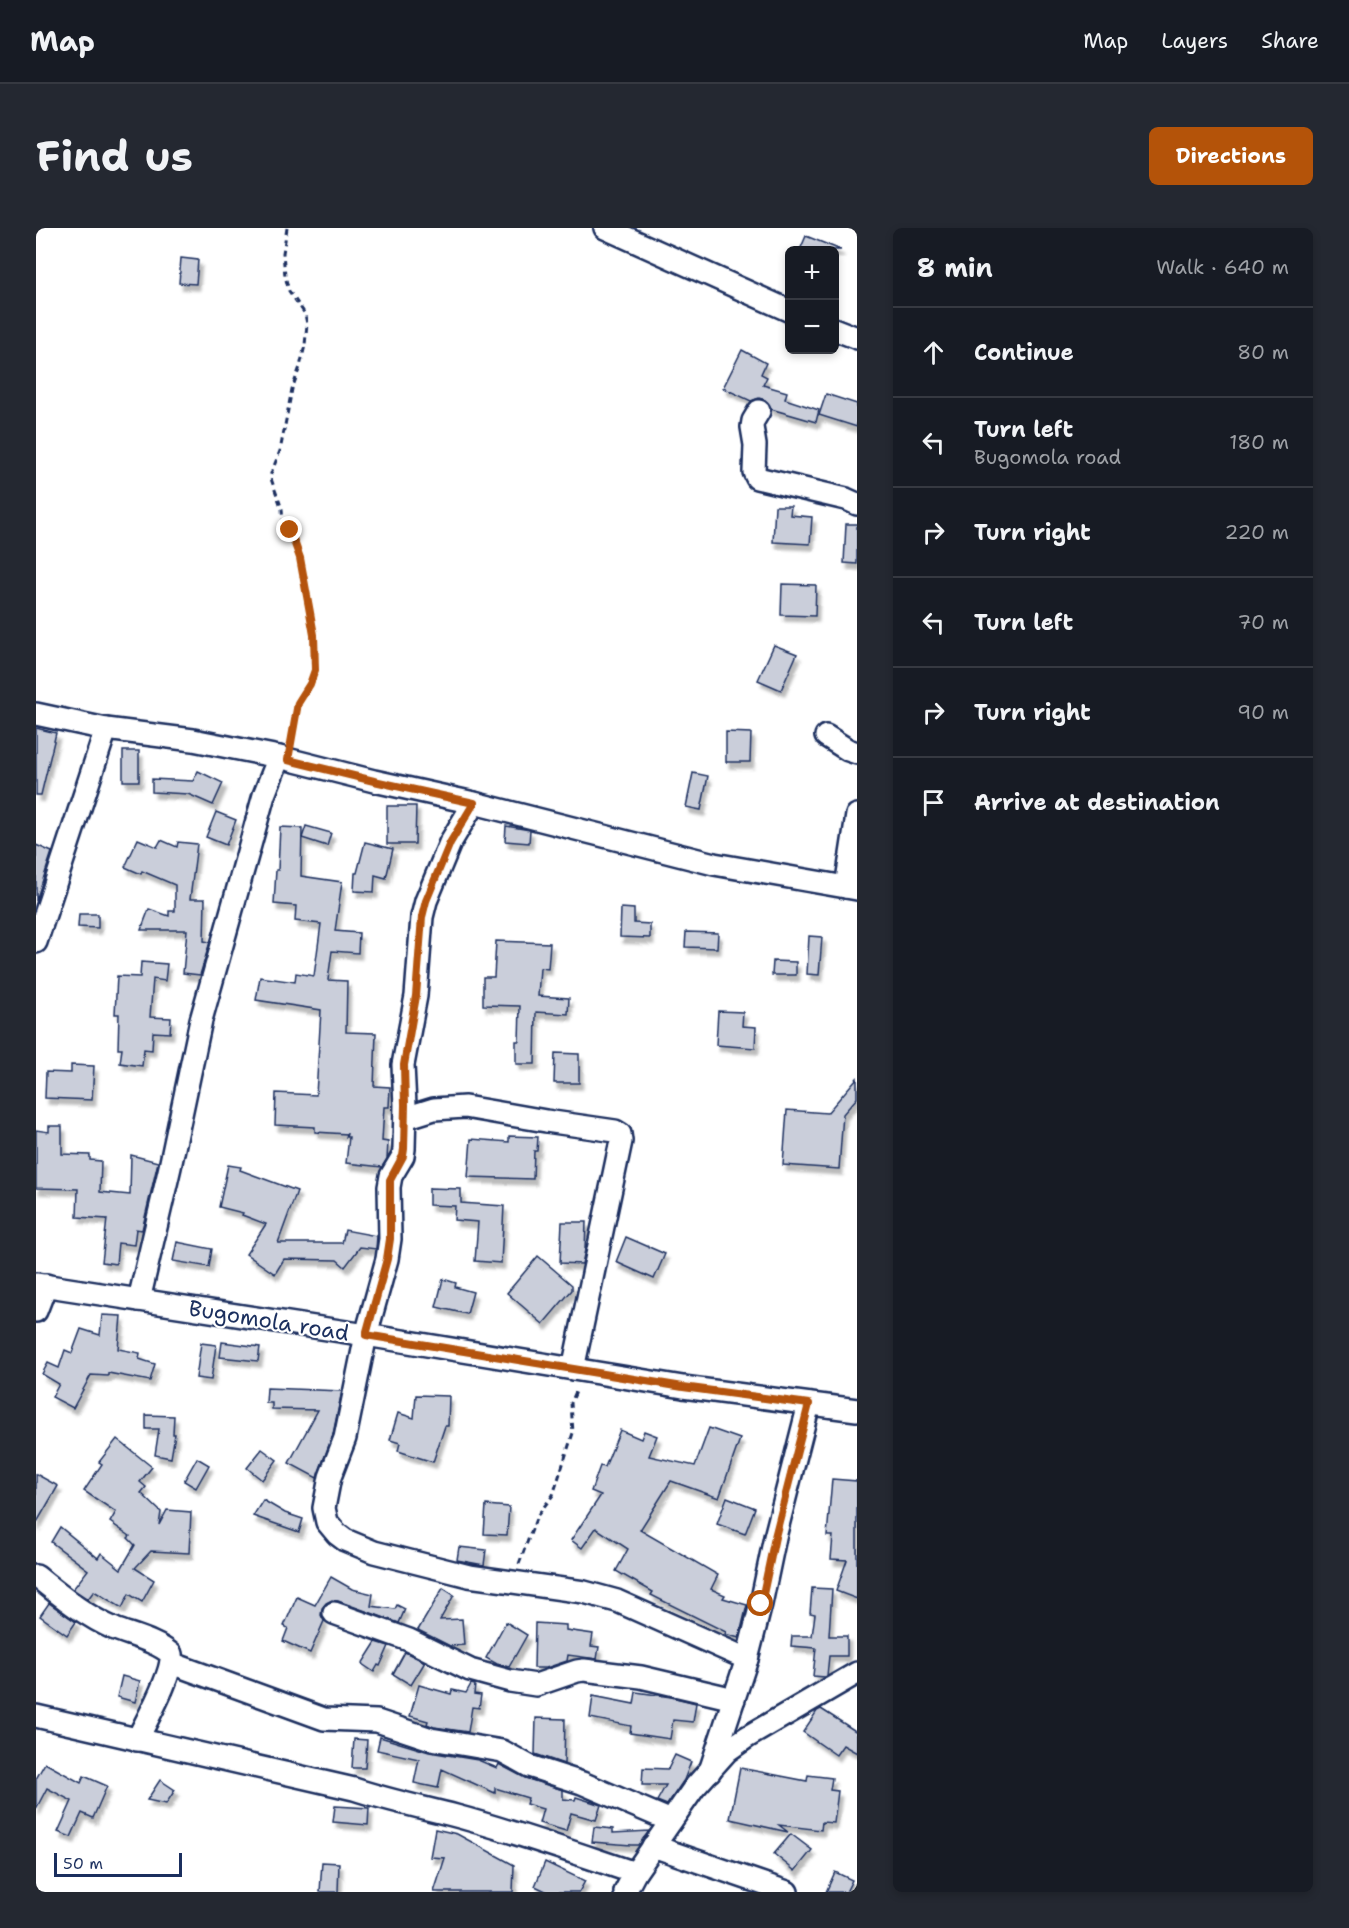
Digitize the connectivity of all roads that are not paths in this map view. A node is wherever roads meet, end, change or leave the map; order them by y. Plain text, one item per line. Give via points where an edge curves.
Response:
1 (605, 228) edge
2 (785, 309) edge
3 (839, 331) edge
4 (857, 338) edge
5 (759, 411) dead end
6 (857, 504) edge
7 (36, 714) edge
8 (106, 729) junction
9 (826, 736) dead end
10 (857, 753) edge
11 (284, 758) junction
12 (474, 803) junction
13 (857, 815) edge
14 (851, 888) edge
15 (36, 942) edge
16 (405, 1118) junction
17 (41, 1284) edge
18 (139, 1300) junction
19 (36, 1311) edge
20 (366, 1335) junction
21 (579, 1370) junction
22 (809, 1404) junction
23 (857, 1410) edge
24 (36, 1576) edge
25 (334, 1613) dead end
26 (747, 1659) junction
27 (171, 1663) junction
28 (857, 1672) edge
29 (734, 1699) junction
30 (36, 1716) edge
31 (137, 1740) junction
32 (710, 1771) junction
33 (671, 1821) junction
34 (653, 1846) junction
35 (630, 1883) edge
36 (786, 1892) edge

1 - 2 street
3 - 4 street
5 - 6 street via 752,427 757,478
7 - 8 street
8 - 11 street via 193,740
8 - 15 street
9 - 10 street
11 - 12 street
11 - 18 street via 264,795 201,1020
12 - 14 street via 714,864
12 - 16 street via 450,843 422,917 416,996 404,1065
13 - 14 street
16 - 20 street via 403,1156 388,1187 387,1259
16 - 21 street via 465,1107 620,1134
17 - 18 street, Bugomola road
17 - 19 street
18 - 20 street, Bugomola road
20 - 21 street, Bugomola road
20 - 26 street via 345,1438 330,1477 324,1508 327,1522 337,1534 361,1548 469,1576 584,1592 617,1601
21 - 22 street, Bugomola road
22 - 23 street, Bugomola road
22 - 26 street
24 - 27 street via 87,1614 168,1652
25 - 29 street via 409,1640 470,1670 510,1681 536,1684 584,1670 641,1677
26 - 29 street
27 - 31 street
27 - 33 street via 324,1719 377,1721 431,1739 502,1751 529,1766 582,1783
28 - 32 street via 747,1737 727,1751
29 - 32 street
30 - 31 street
31 - 35 street via 455,1816 554,1845
32 - 33 street
33 - 34 street
34 - 35 street
34 - 36 street

